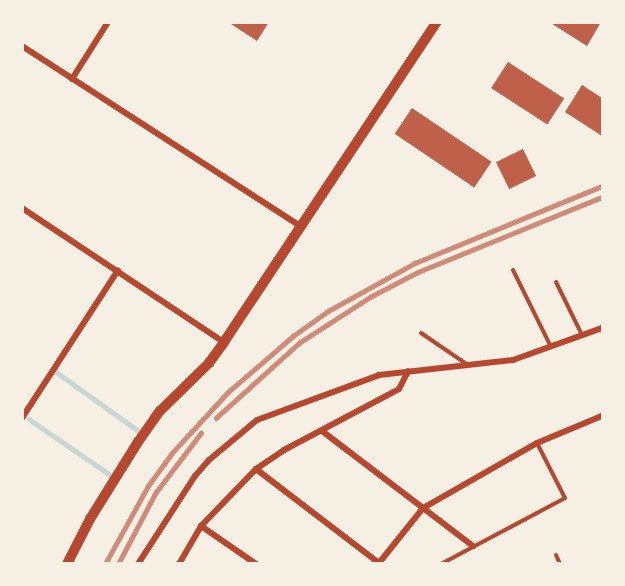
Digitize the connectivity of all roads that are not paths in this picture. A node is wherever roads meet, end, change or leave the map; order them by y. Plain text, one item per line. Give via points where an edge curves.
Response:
1 (437, 22) edge
2 (107, 23) edge
3 (22, 46) edge
4 (72, 79) junction
5 (22, 208) edge
6 (303, 227) junction
7 (118, 270) junction
8 (513, 270) dead end
9 (556, 282) dead end
10 (603, 328) edge
11 (421, 333) dead end
12 (582, 336) junction
13 (224, 342) junction
14 (552, 347) junction
15 (470, 366) junction
16 (408, 371) junction
17 (603, 416) edge
18 (22, 418) edge
19 (322, 431) junction
20 (537, 443) junction
21 (256, 469) junction
22 (423, 508) junction
23 (201, 526) junction
24 (473, 546) junction
25 (556, 555) dead end
26 (67, 564) edge
27 (138, 564) edge
28 (179, 564) edge
29 (256, 564) edge
30 (441, 564) edge
31 (560, 564) edge

1 - 6 street
2 - 4 street
3 - 4 street
4 - 6 street
5 - 7 street
6 - 13 street
7 - 13 street
7 - 18 street
8 - 14 lane
9 - 12 lane
10 - 12 street
11 - 15 lane
12 - 14 street
13 - 26 street via 209,363 160,411 115,478
14 - 15 street via 513,360
15 - 16 street
16 - 19 street via 399,389
16 - 27 street via 364,379 257,420 209,459
17 - 20 street
19 - 21 street
19 - 22 street
20 - 22 street
20 - 24 lane via 565,498
21 - 22 street via 379,564
21 - 23 street
22 - 24 street
23 - 28 street
23 - 29 street
24 - 30 lane
25 - 31 lane

